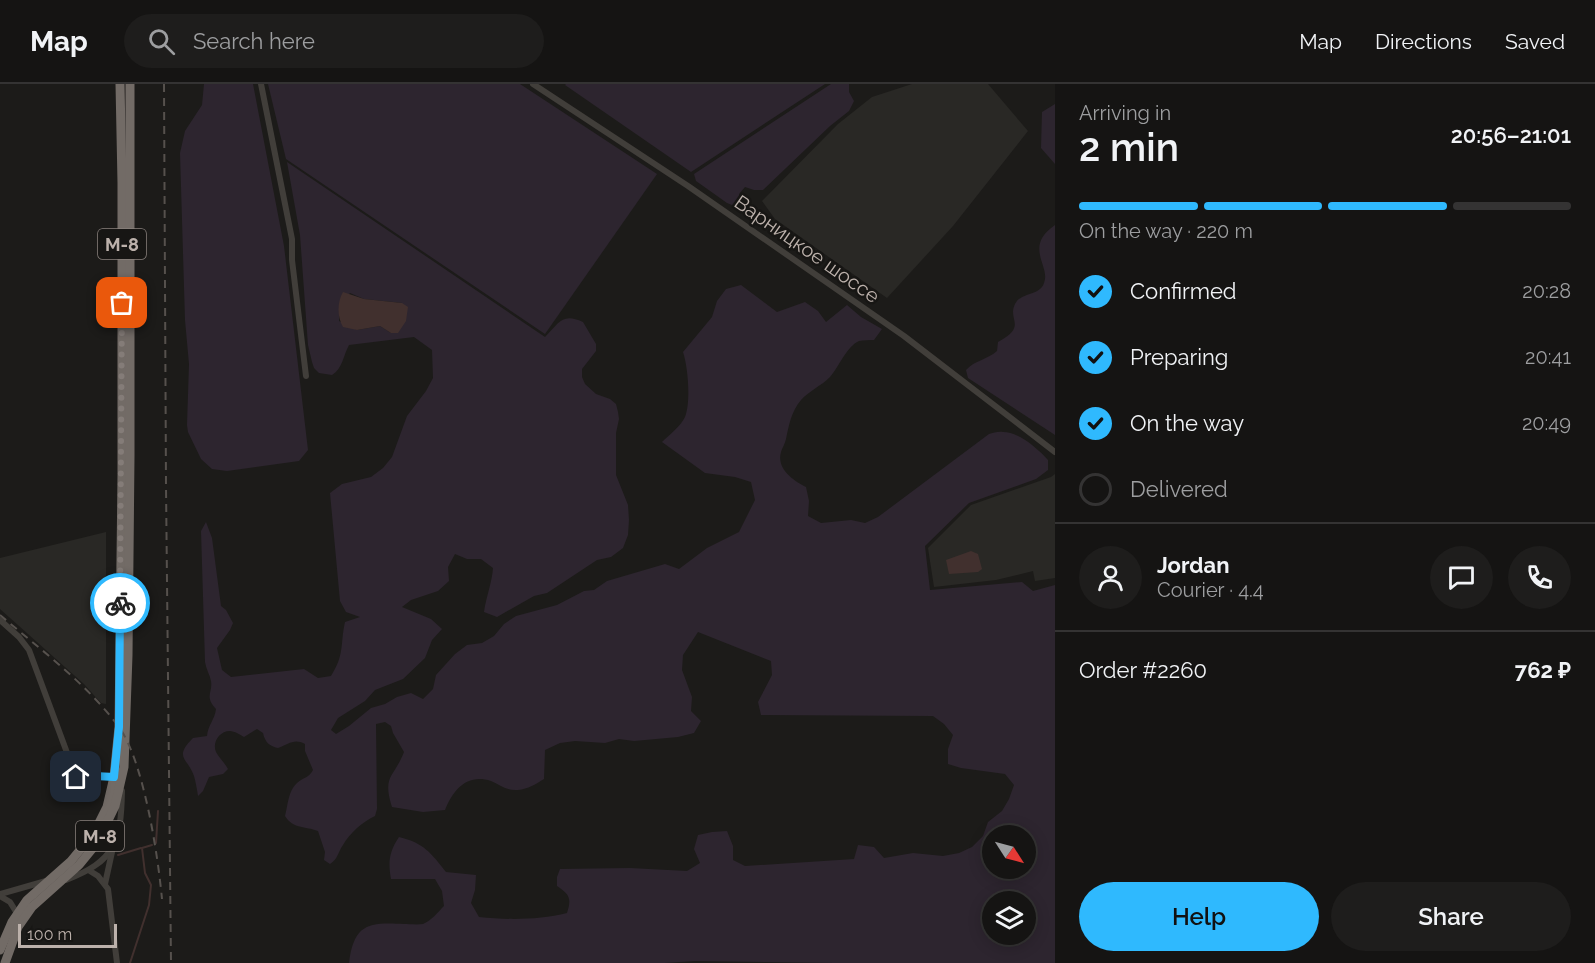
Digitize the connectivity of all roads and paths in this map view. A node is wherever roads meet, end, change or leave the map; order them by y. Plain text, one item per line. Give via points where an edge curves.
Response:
1 (120, 84) edge
2 (130, 84) edge
3 (261, 84) edge
4 (533, 84) edge
5 (306, 376) dead end
6 (1055, 452) edge
7 (0, 620) edge
8 (118, 778) junction
9 (113, 849) junction
10 (90, 871) junction
11 (49, 880) junction
12 (60, 882) junction
13 (105, 884) junction
14 (0, 895) edge
15 (18, 913) junction
16 (18, 927) junction
17 (3, 937) edge
18 (0, 950) edge
19 (5, 963) edge
20 (117, 963) edge

1 - 8 highway, М-8 via 122,475
2 - 8 highway, М-8 via 128,665 125,752
3 - 5 street via 292,238
4 - 6 street, Варницкое шоссе via 904,336
7 - 8 street via 29,650 76,777
8 - 9 street via 122,814
8 - 11 highway, М-8 via 94,833
8 - 12 highway, М-8 via 115,806 97,843
9 - 10 street
9 - 13 street
10 - 12 street
10 - 13 street
11 - 14 street
11 - 15 highway, М-8
12 - 16 highway, М-8 via 36,903
13 - 20 street
14 - 15 street
15 - 16 street
15 - 17 highway, М-8
16 - 17 street
16 - 19 highway, М-8
17 - 18 highway, М-8

